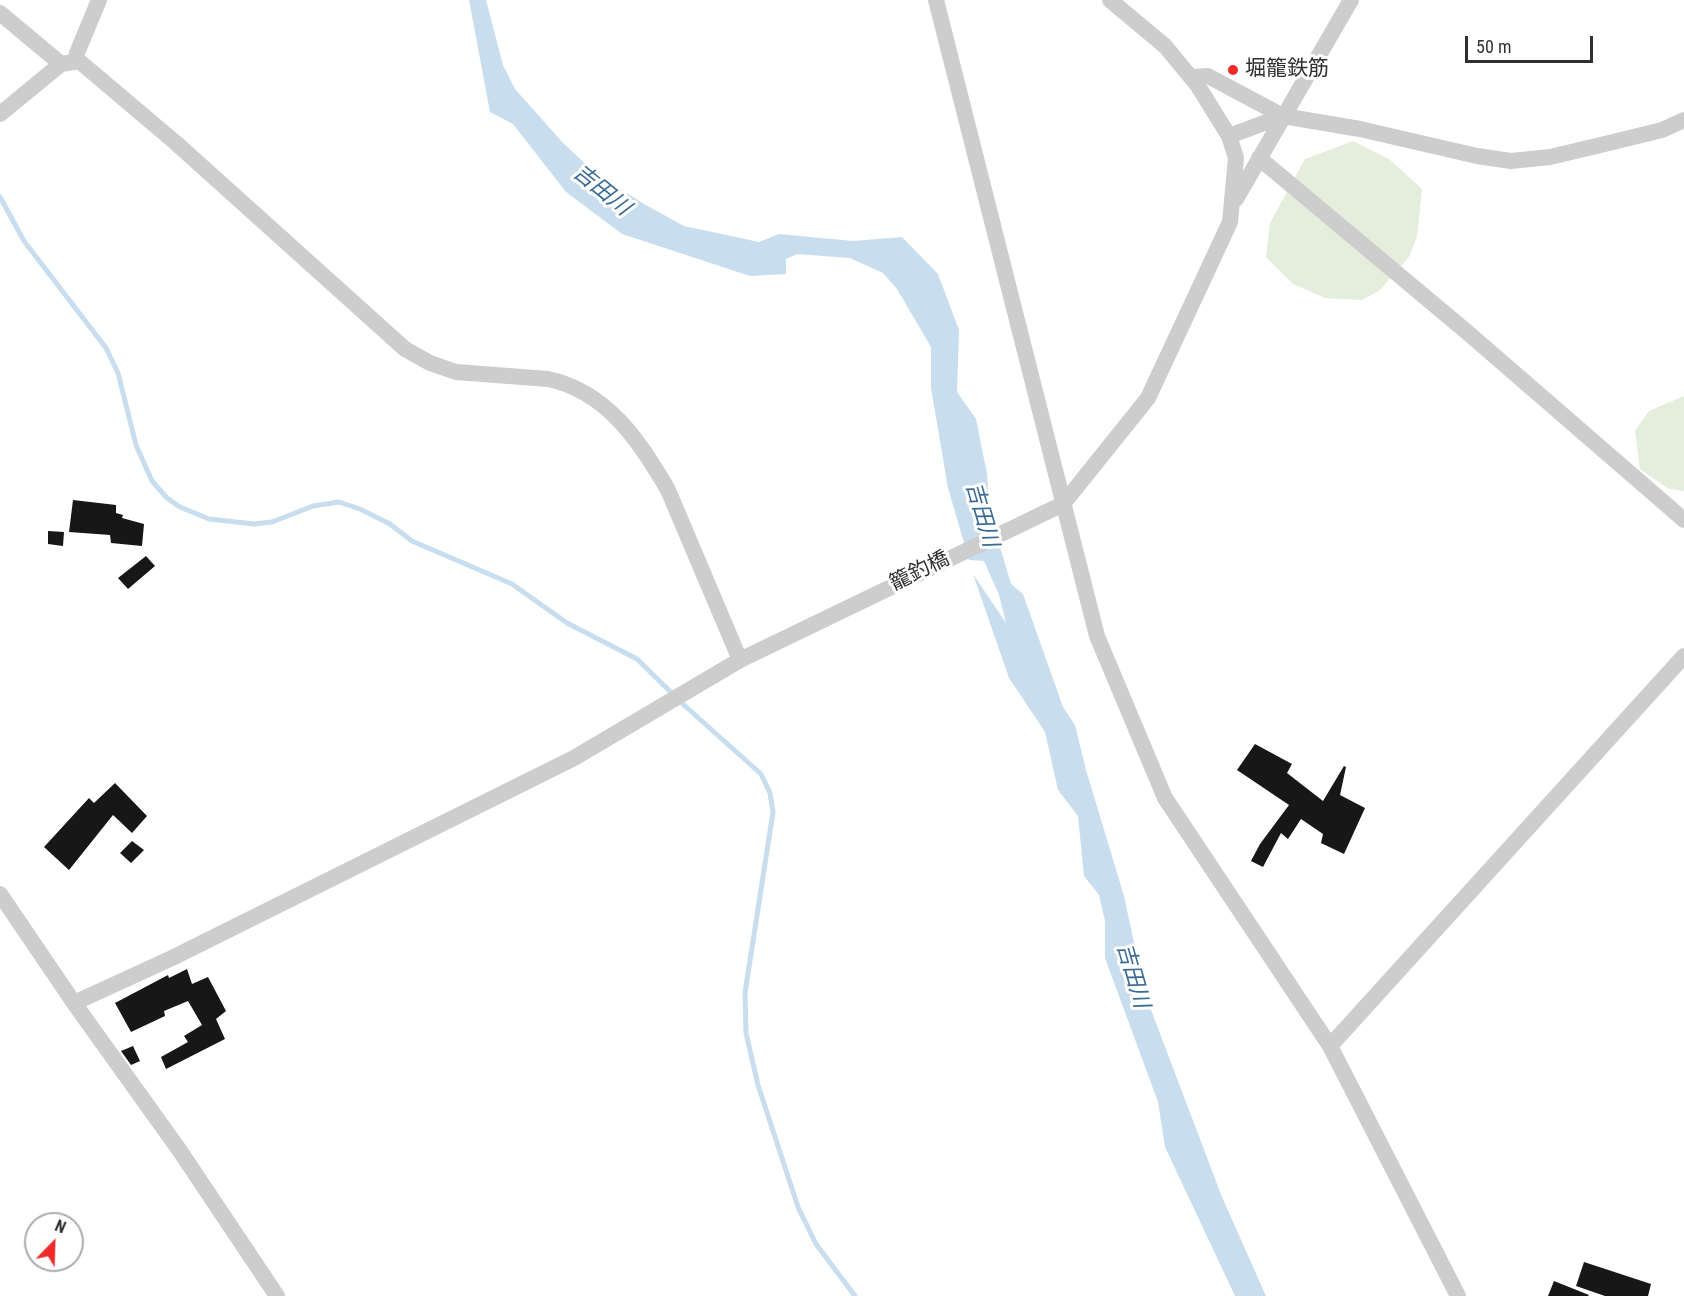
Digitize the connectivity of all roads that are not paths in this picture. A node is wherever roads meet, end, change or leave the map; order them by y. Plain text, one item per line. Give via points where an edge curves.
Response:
1 (99, 0) edge
2 (936, 0) edge
3 (1110, 0) edge
4 (1351, 0) edge
5 (0, 13) edge
6 (79, 61) junction
7 (61, 64) junction
8 (1192, 77) junction
9 (0, 114) edge
10 (1283, 116) junction
11 (1684, 120) edge
12 (1229, 136) junction
13 (1259, 158) junction
14 (1232, 206) junction
15 (1063, 504) junction
16 (1684, 520) edge
17 (1684, 656) edge
18 (740, 660) junction
19 (0, 894) edge
20 (74, 1003) junction
21 (1330, 1046) junction
22 (277, 1296) edge
23 (1458, 1296) edge

1 - 6 street via 77,53
2 - 15 street
3 - 8 street via 1165,46
4 - 10 street
5 - 7 street
6 - 7 street
6 - 18 street via 405,349 456,372 561,381 586,393 621,421 654,464 668,490
7 - 9 street
8 - 10 street via 1208,76
8 - 12 street
10 - 11 street via 1511,161 1599,146 1662,130
10 - 12 street
10 - 13 street
12 - 14 street via 1236,158
13 - 14 street
13 - 16 street
14 - 15 street via 1230,222 1148,398
15 - 18 street, 籠釣橋
15 - 21 street via 1097,636 1165,798
17 - 21 street
18 - 20 street, 籠釣橋 via 574,758
19 - 20 street
20 - 22 street
21 - 23 street

